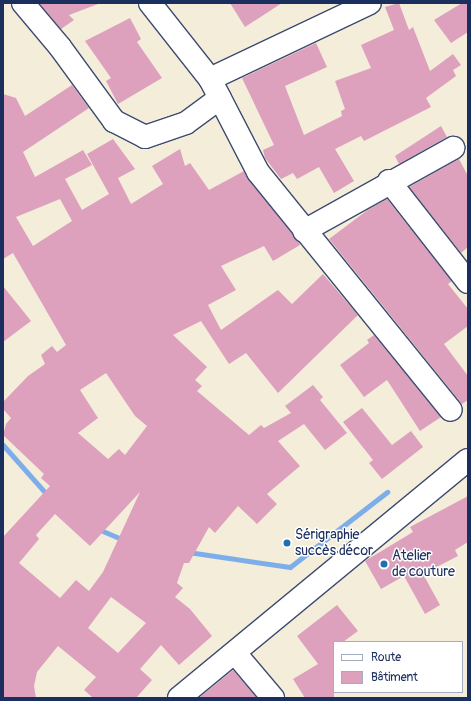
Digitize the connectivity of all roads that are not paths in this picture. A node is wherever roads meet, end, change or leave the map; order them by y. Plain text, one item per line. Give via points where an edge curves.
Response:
1 (23, 3) edge
2 (150, 3) edge
3 (370, 3) edge
4 (215, 88) junction
5 (453, 148) dead end
6 (389, 181) junction
7 (304, 231) junction
8 (468, 282) edge
9 (451, 410) dead end
10 (468, 460) edge
11 (235, 653) junction
12 (179, 698) edge
13 (273, 698) edge

1 - 4 street via 60,47 114,121 146,137 186,123
2 - 4 street
3 - 4 street
4 - 7 street via 258,172
5 - 6 street
6 - 7 street
6 - 8 street
7 - 9 street
10 - 11 street
11 - 12 street
11 - 13 street

